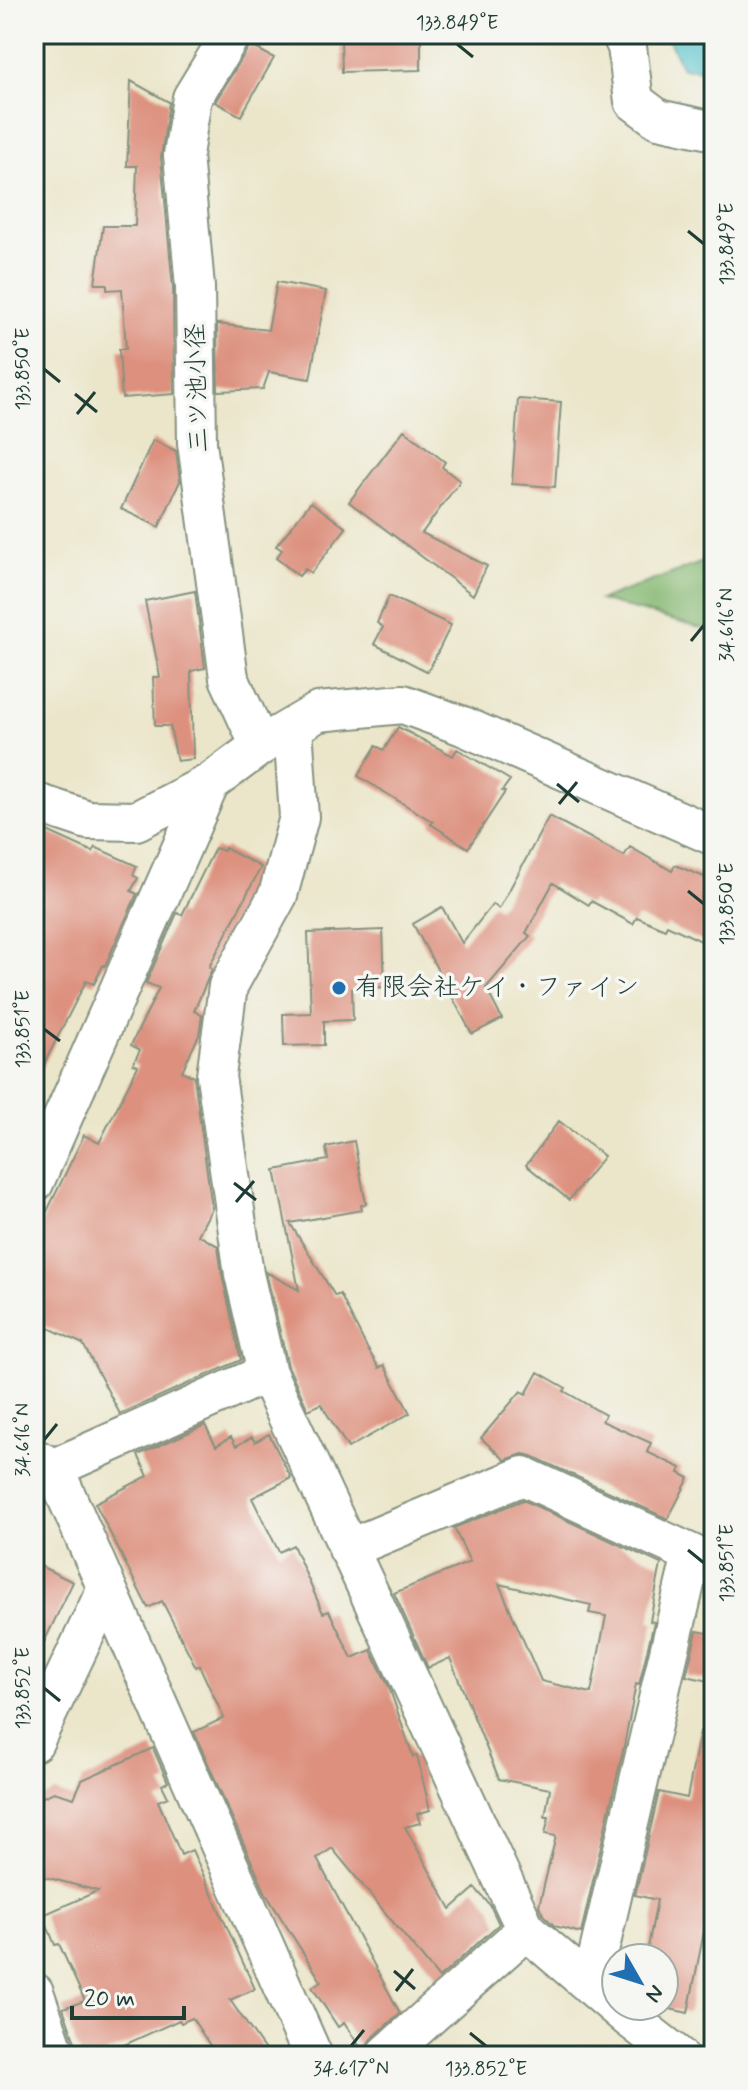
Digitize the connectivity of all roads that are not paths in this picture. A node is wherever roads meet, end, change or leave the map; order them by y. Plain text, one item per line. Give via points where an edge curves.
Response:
1 (231, 34) edge
2 (621, 34) edge
3 (714, 131) edge
4 (293, 727) junction
5 (260, 746) junction
6 (210, 783) junction
7 (34, 802) edge
8 (714, 836) edge
9 (34, 1183) edge
10 (267, 1373) junction
11 (44, 1463) edge
12 (348, 1549) junction
13 (107, 1588) junction
14 (34, 1742) edge
15 (526, 1930) junction
16 (591, 1986) junction
17 (34, 1992) edge
18 (56, 2056) edge
19 (313, 2056) edge
20 (385, 2056) edge
21 (678, 2056) edge

1 - 5 street, 三ツ池小径 via 192,98 183,155 195,287 197,443 229,678
2 - 3 street via 634,101 658,119
4 - 5 street
4 - 8 street via 318,712 403,704
4 - 10 street via 299,817 278,895 228,986 216,1076 244,1274
5 - 6 street
6 - 7 street via 136,821 88,820
6 - 9 street
10 - 11 street
10 - 12 street
11 - 13 street
12 - 15 street
12 - 16 street via 523,1476 692,1554
13 - 14 street
13 - 19 street
15 - 16 street
15 - 20 street
16 - 21 street
17 - 18 street

